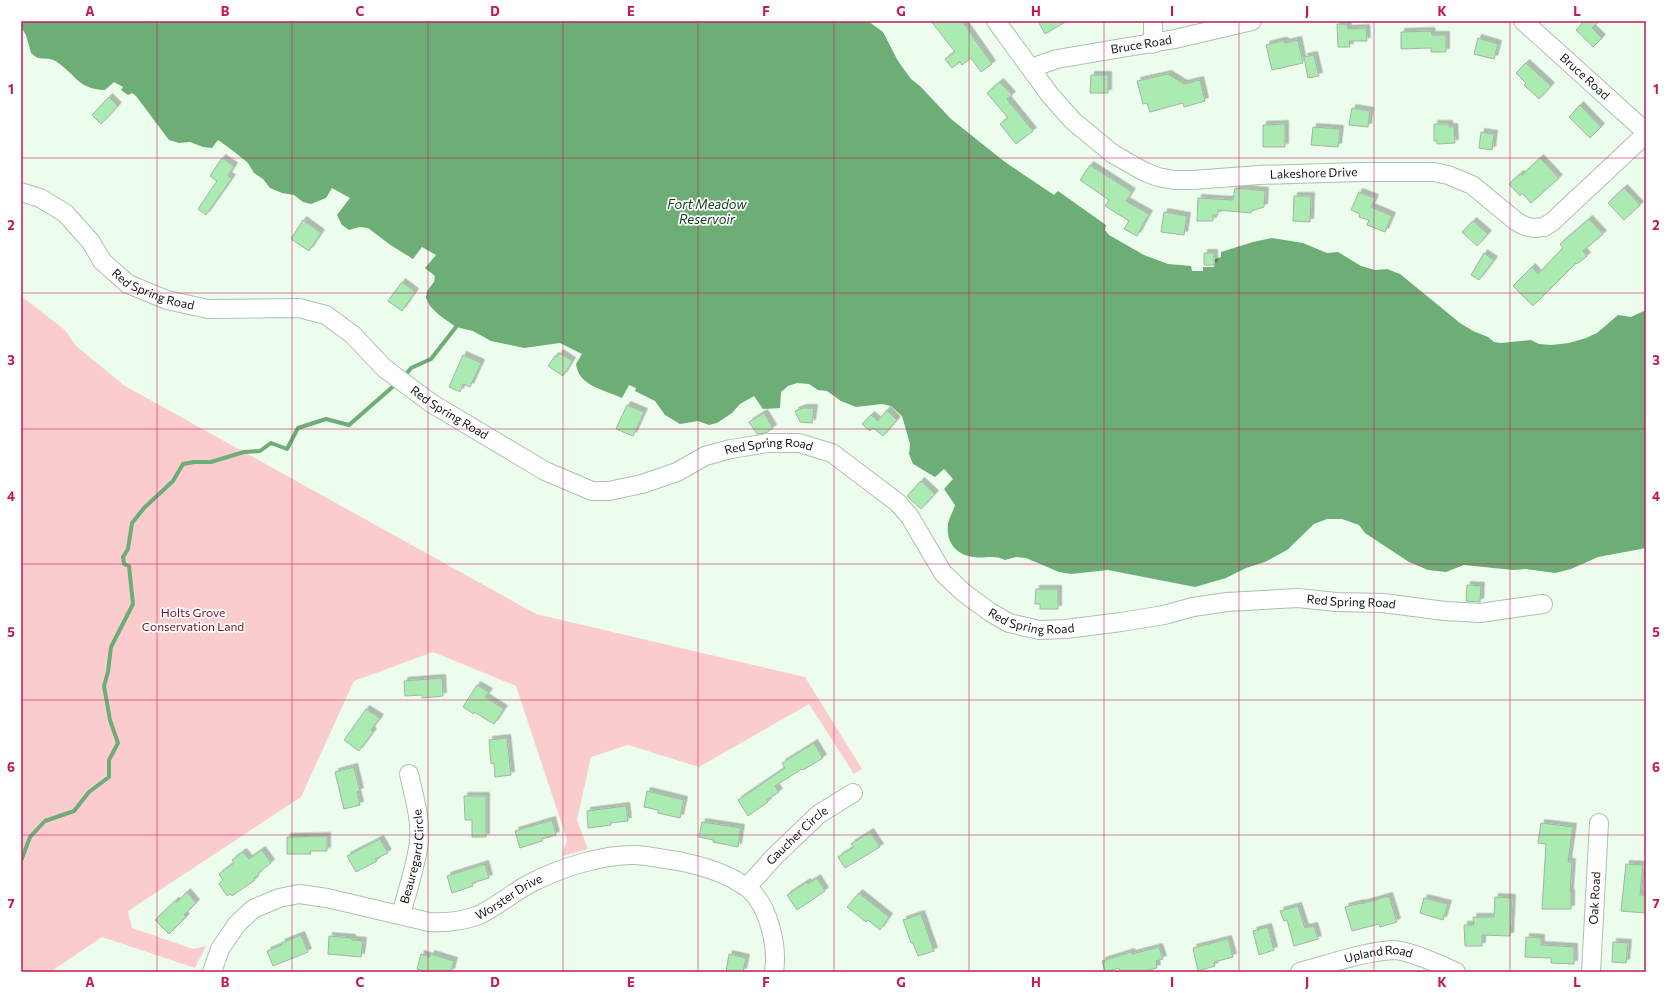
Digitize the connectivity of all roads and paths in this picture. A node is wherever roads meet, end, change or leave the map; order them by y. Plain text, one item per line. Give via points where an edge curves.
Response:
1 (996, 21) edge
2 (1153, 21) edge
3 (1252, 21) edge
4 (1523, 21) edge
5 (1153, 44) junction
6 (1031, 68) junction
7 (1646, 133) edge
8 (21, 192) edge
9 (1543, 604) dead end
10 (409, 774) dead end
11 (854, 792) dead end
12 (1598, 823) dead end
13 (747, 887) junction
14 (401, 915) junction
15 (212, 972) edge
16 (774, 972) edge
17 (1300, 972) edge
18 (1456, 972) edge
19 (1591, 972) edge

1 - 6 street, Lakeshore Drive
2 - 5 street
3 - 5 street, Bruce Road
4 - 7 street, Bruce Road
5 - 6 street, Bruce Road via 1071,56
6 - 7 street, Lakeshore Drive via 1073,121 1113,154 1158,177 1193,180 1259,175 1434,172 1472,185 1517,222 1534,228 1544,227 1552,222
8 - 9 street, Red Spring Road via 40,198 65,213 91,242 102,261 128,284 167,300 208,310 299,308 326,315 353,335 384,368 431,403 545,471 592,491 609,491 642,484 677,472 705,456 768,443 799,443 832,453 898,504 910,517 943,573 964,593 1009,623 1039,630 1066,629 1121,622 1193,606 1298,598 1480,613
10 - 14 street, Beauregard Circle via 419,823 419,842
11 - 13 street, Gaucher Circle via 819,814
12 - 19 street, Oak Road
13 - 14 street, Worster Drive via 722,872 693,864 654,858 608,857 555,872 531,883 479,915 443,923
13 - 16 street, Worster Drive via 760,904 768,921 775,944
14 - 15 street, Worster Drive via 299,894 279,898 253,909 237,924 220,949
17 - 18 street, Upland Road via 1394,950 1440,964

